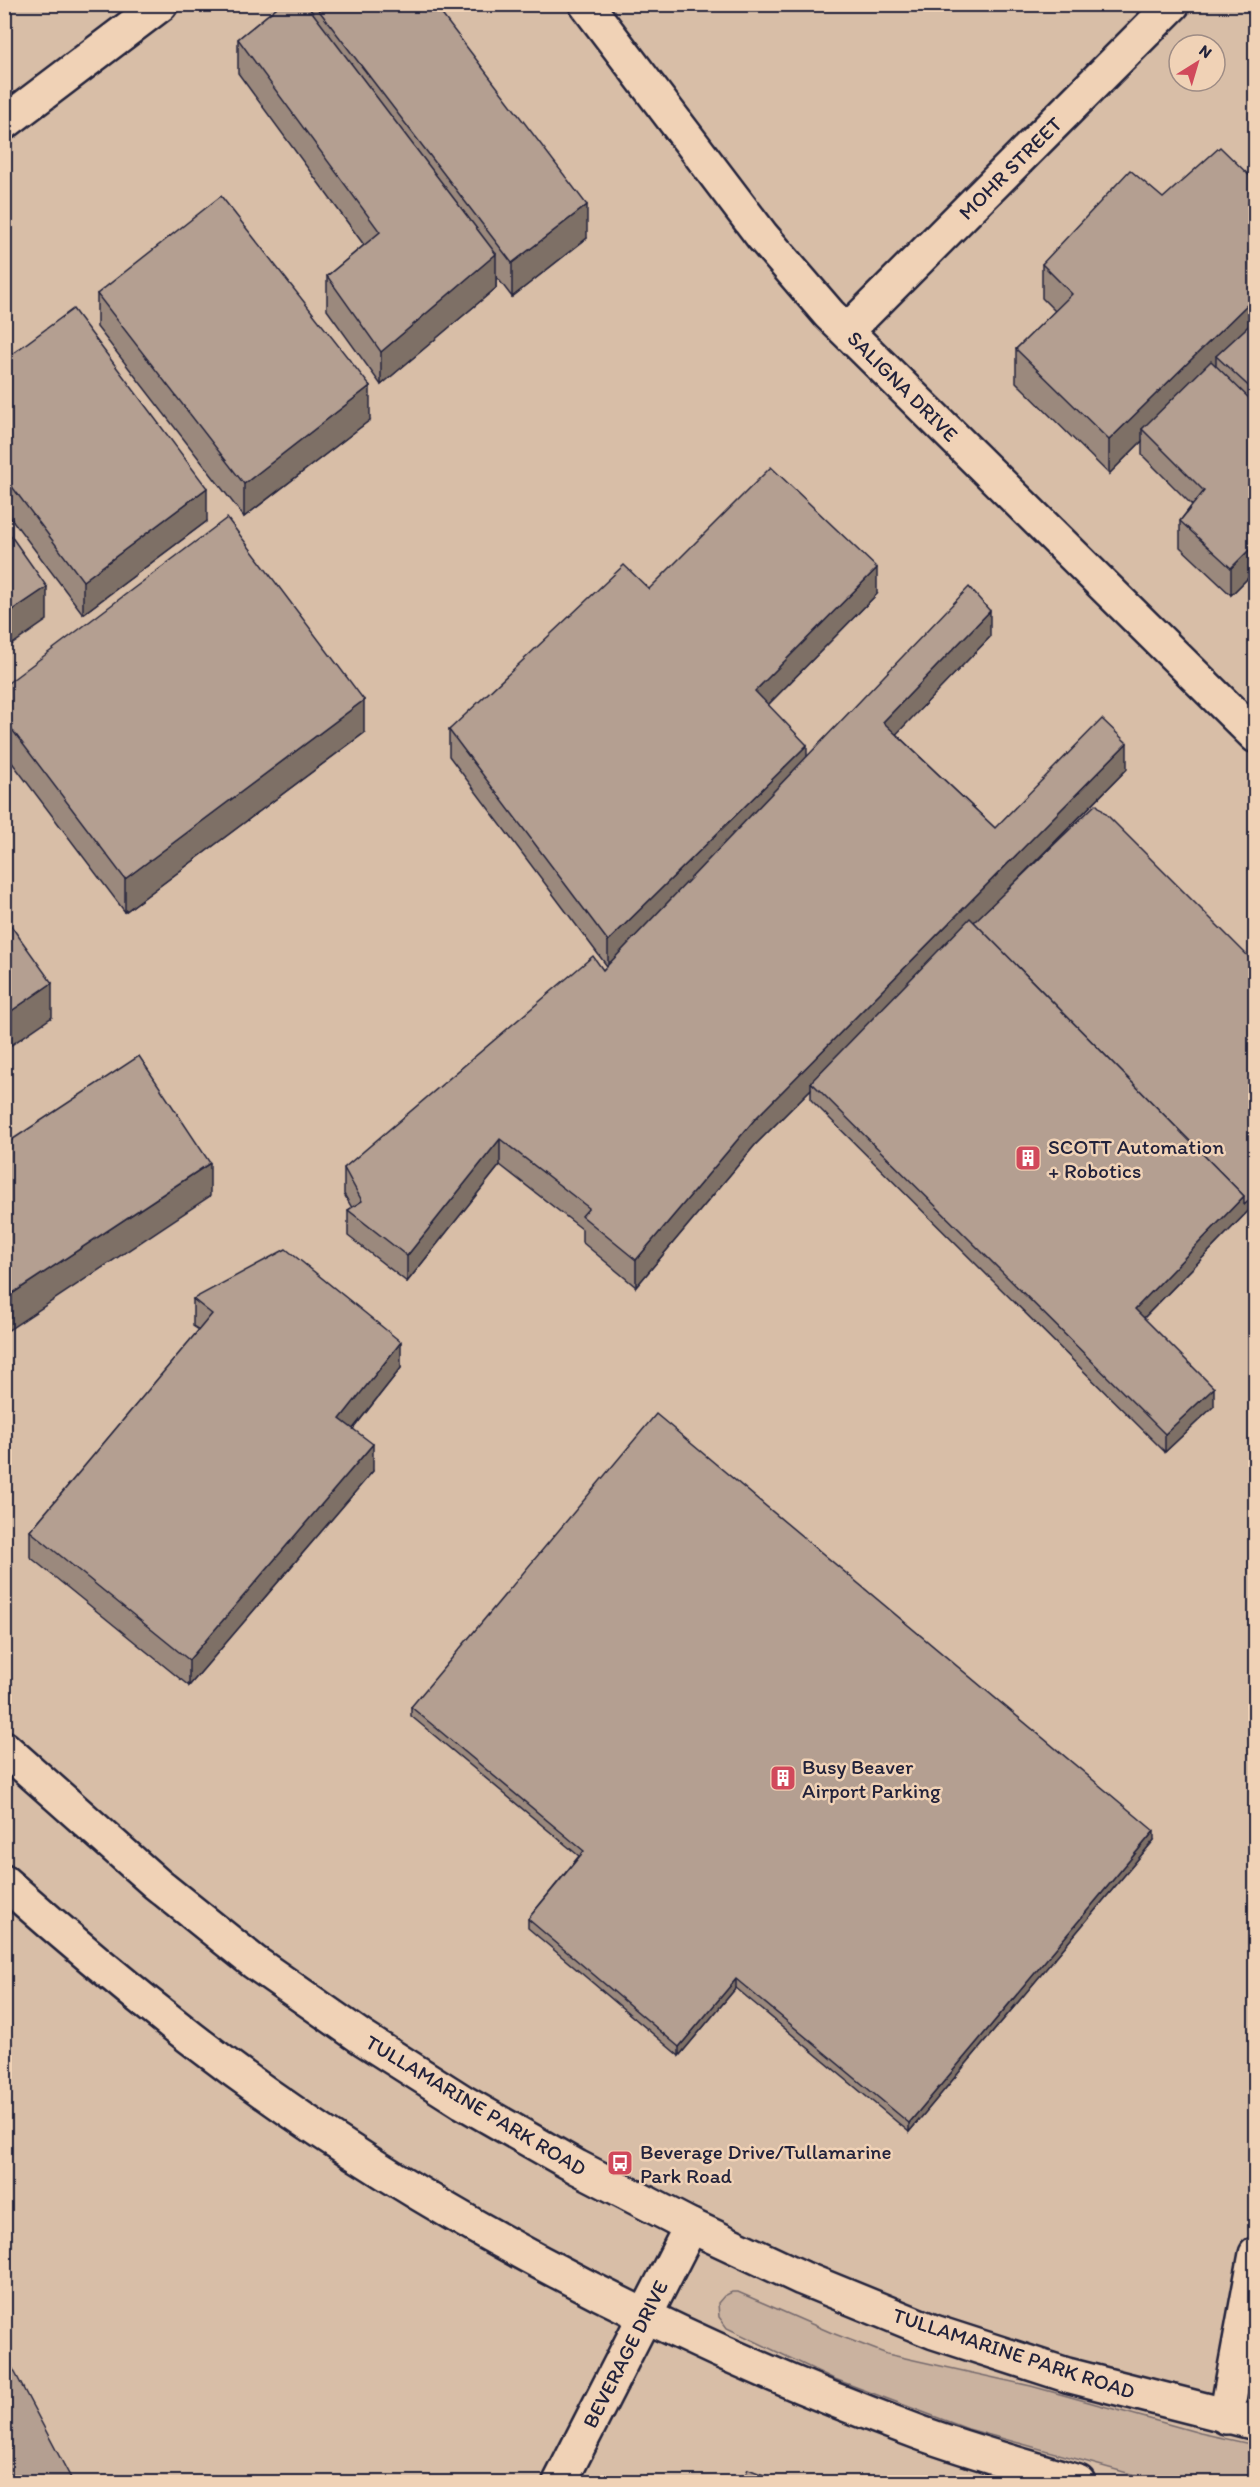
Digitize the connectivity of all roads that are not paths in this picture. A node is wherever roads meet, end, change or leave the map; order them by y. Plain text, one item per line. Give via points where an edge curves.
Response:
1 (160, 4) edge
2 (586, 4) edge
3 (1173, 4) edge
4 (4, 123) edge
5 (847, 331) junction
6 (1255, 736) edge
7 (4, 1748) edge
8 (4, 1882) edge
9 (691, 2226) junction
10 (1256, 2254) edge
11 (645, 2316) junction
12 (1241, 2420) edge
13 (560, 2482) edge
14 (1078, 2482) edge

1 - 4 street
2 - 5 street, SALIGNA DRIVE via 762,236
3 - 5 street, MOHR STREET
5 - 6 street, SALIGNA DRIVE
7 - 9 street, TULLAMARINE PARK ROAD via 157,1884 263,1969 463,2102
8 - 11 street via 193,2040 291,2110 420,2193
9 - 11 street, BEVERAGE DRIVE
9 - 12 street, TULLAMARINE PARK ROAD via 802,2278 934,2332 1067,2375
10 - 12 street
11 - 13 street, BEVERAGE DRIVE
11 - 14 street via 918,2432

